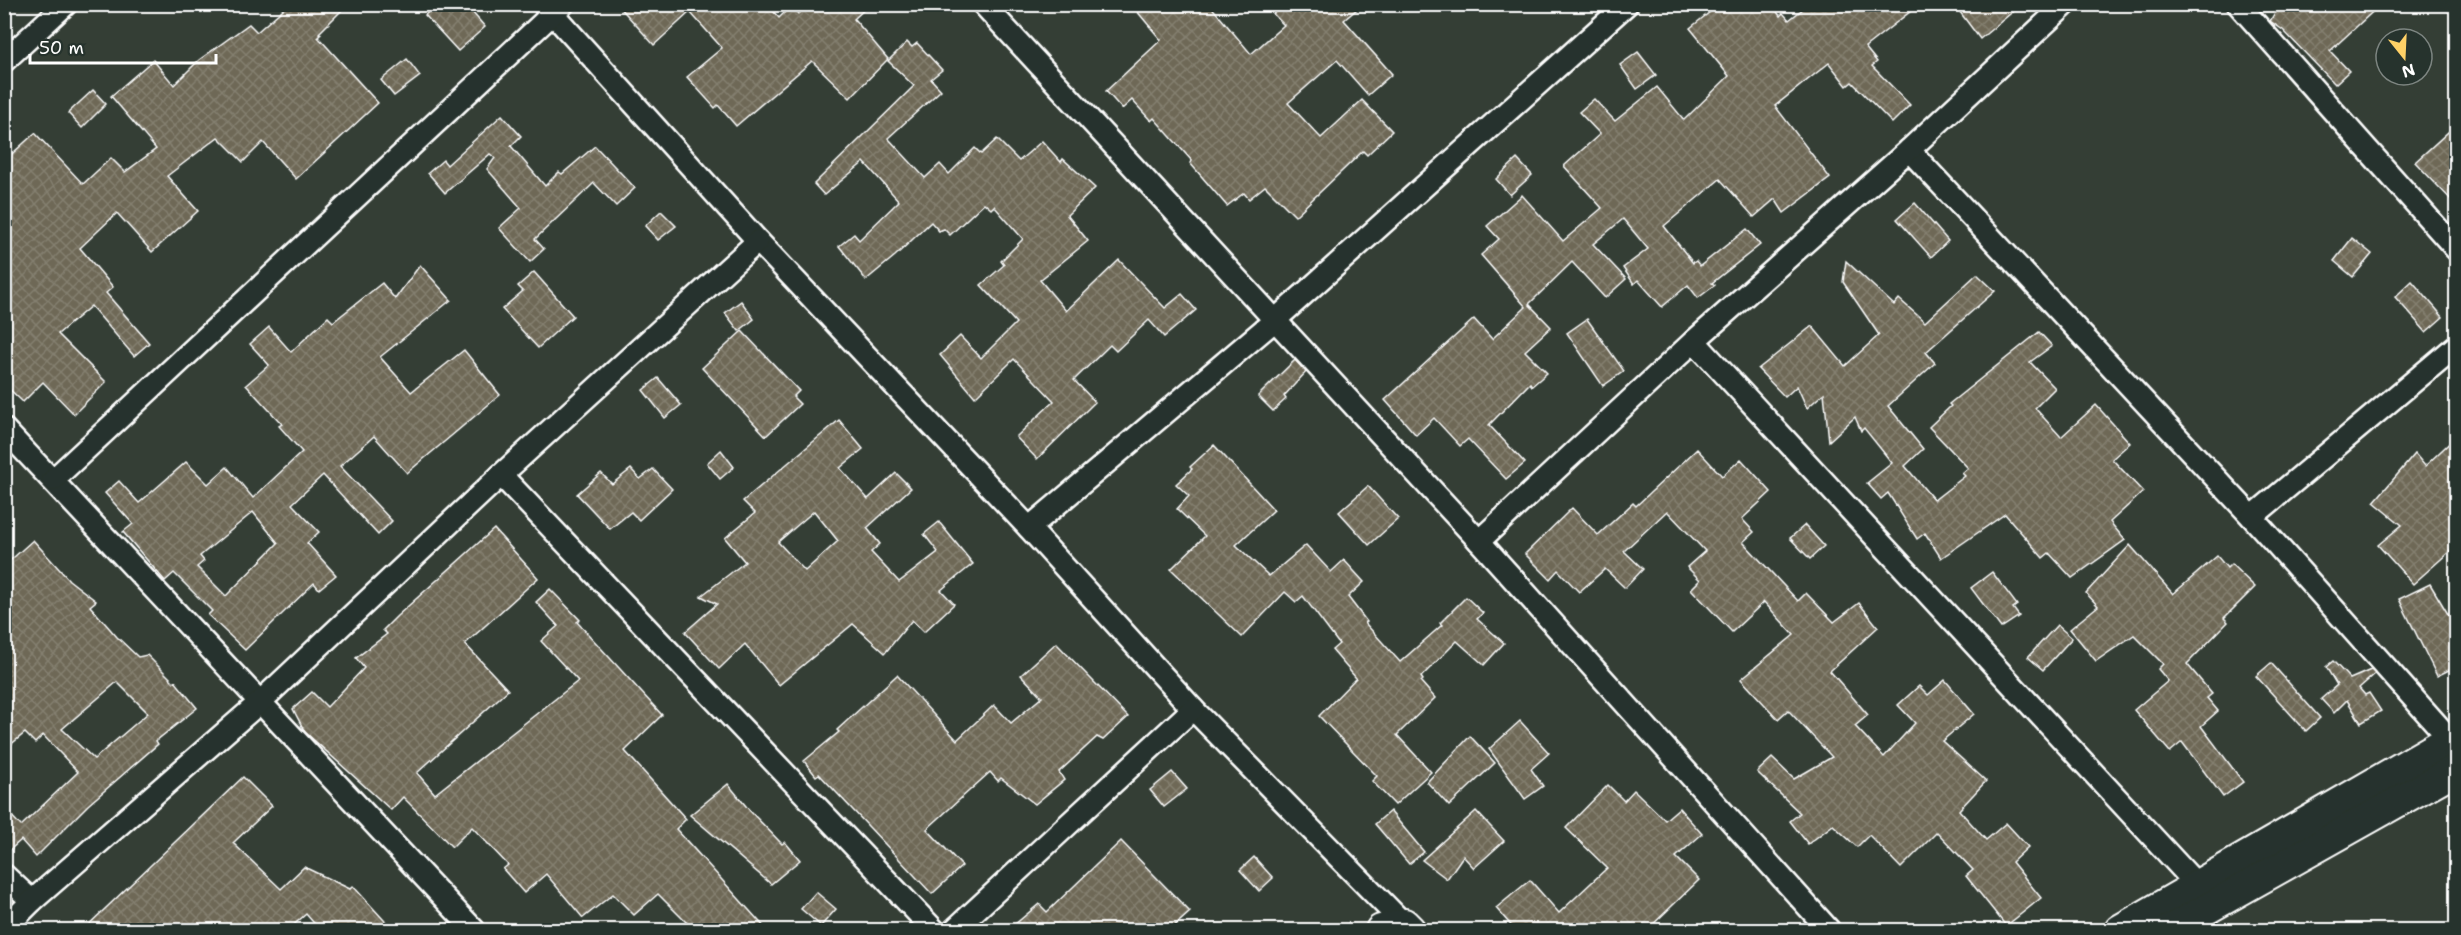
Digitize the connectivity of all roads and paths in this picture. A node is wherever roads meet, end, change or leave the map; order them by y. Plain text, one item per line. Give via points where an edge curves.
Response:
1 (66, 4) edge
2 (982, 4) edge
3 (1627, 4) edge
4 (2066, 4) edge
5 (2238, 4) edge
6 (553, 8) edge
7 (4, 61) edge
8 (1909, 150) junction
9 (758, 241) junction
10 (2457, 249) edge
11 (1274, 321) junction
12 (1694, 341) junction
13 (2457, 346) edge
14 (4, 429) edge
15 (501, 475) junction
16 (53, 480) junction
17 (2252, 517) junction
18 (1029, 528) junction
19 (1479, 541) junction
20 (259, 703) junction
21 (1192, 709) junction
22 (2455, 741) edge
23 (2457, 769) edge
24 (4, 875) edge
25 (2198, 886) junction
26 (32, 901) junction
27 (1398, 928) edge
28 (4, 929) edge
29 (474, 930) edge
30 (934, 930) edge
31 (954, 930) edge
32 (1829, 930) edge
33 (2120, 930) edge
34 (2169, 930) edge

1 - 7 street
2 - 11 street
3 - 11 street
4 - 8 street
5 - 10 street
6 - 9 street
6 - 16 street
8 - 12 street
8 - 17 street
9 - 15 street
9 - 18 street
11 - 18 street
11 - 19 street
12 - 19 street
12 - 25 street
13 - 17 street
14 - 16 street
15 - 20 street
15 - 30 street
16 - 20 street
17 - 22 street
18 - 21 street
19 - 32 street
20 - 26 street
20 - 29 street
21 - 27 street
21 - 31 street
22 - 25 street
23 - 34 street
24 - 26 street
25 - 33 street
26 - 28 street

